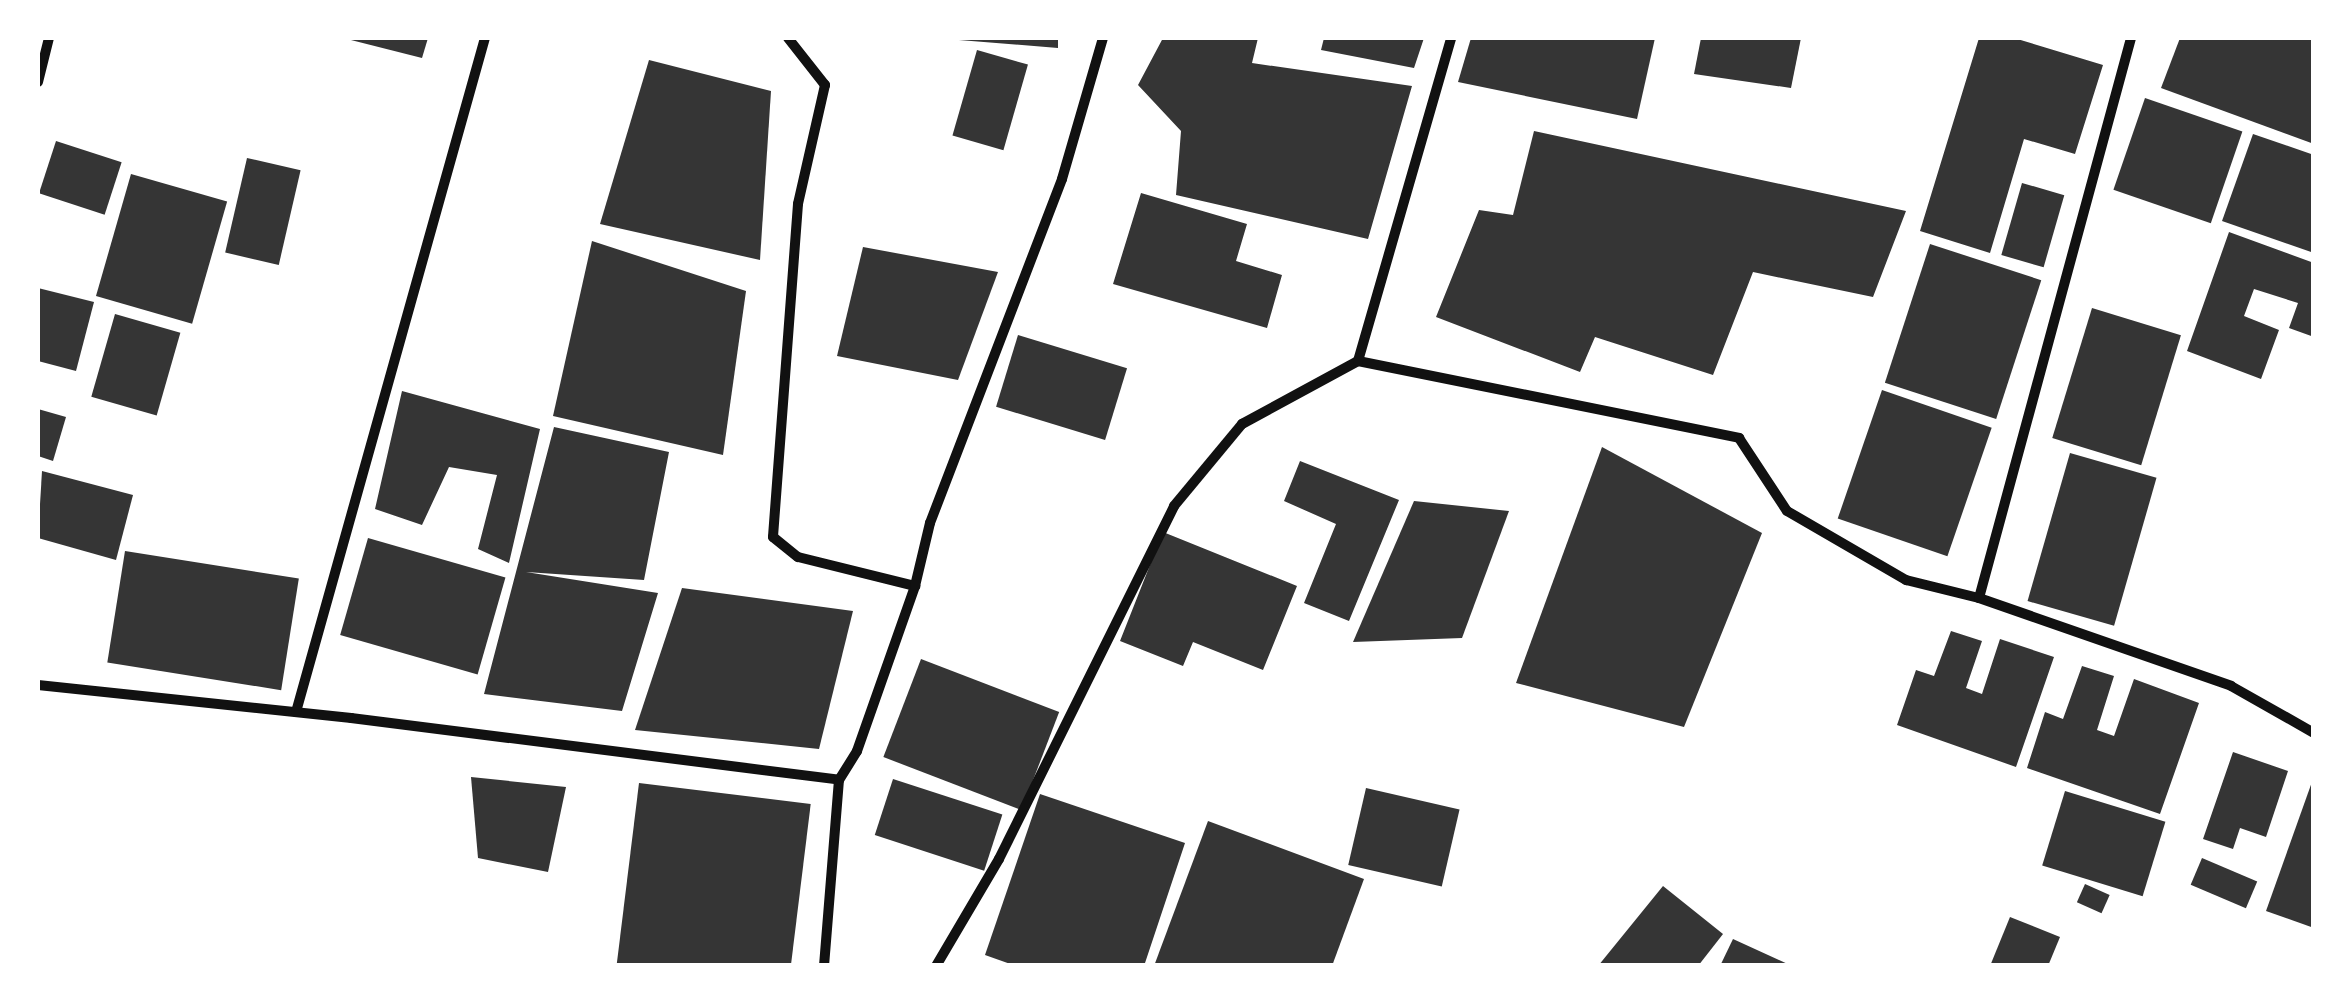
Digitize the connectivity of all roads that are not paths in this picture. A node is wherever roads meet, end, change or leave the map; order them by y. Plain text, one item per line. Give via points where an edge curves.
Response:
1 (49, 38) edge
2 (485, 38) edge
3 (788, 38) edge
4 (1103, 38) edge
5 (1450, 38) edge
6 (2131, 38) edge
7 (38, 82) edge
8 (1358, 361) junction
9 (914, 586) junction
10 (1979, 598) junction
11 (38, 685) edge
12 (296, 712) junction
13 (2314, 733) edge
14 (839, 780) junction
15 (824, 966) edge
16 (936, 966) edge

1 - 7 street
2 - 12 street
3 - 9 street via 825,85 798,204 773,537 798,557
4 - 9 street via 1062,178 930,523
5 - 8 street
6 - 10 street
8 - 10 street via 1739,438 1787,511 1906,580
8 - 16 street via 1242,424 1174,506 999,858
9 - 14 street via 857,751
10 - 13 street via 2231,686
11 - 12 street
12 - 14 street
14 - 15 street

